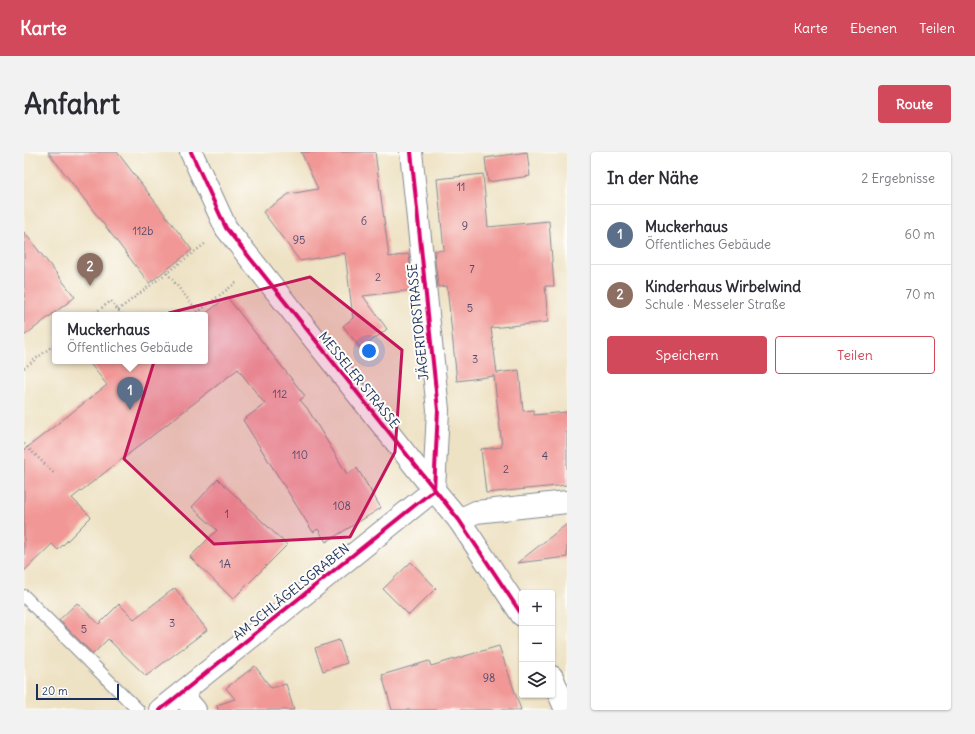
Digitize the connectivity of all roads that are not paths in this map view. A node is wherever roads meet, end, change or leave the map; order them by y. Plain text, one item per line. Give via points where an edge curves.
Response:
1 (192, 152) edge
2 (411, 152) edge
3 (434, 490) junction
4 (567, 502) edge
5 (459, 520) junction
6 (24, 596) edge
7 (519, 610) edge
8 (555, 684) edge
9 (181, 694) junction
10 (138, 710) edge
11 (160, 710) edge
12 (196, 710) edge
13 (566, 710) edge

1 - 3 street, MESSELER STRASSE via 226,228
2 - 3 street, JÄGERTORSTRASSE via 438,410
3 - 5 street, MESSELER STRASSE
3 - 9 street, AM SCHLÄGELSGRABEN
4 - 5 street via 476,512
5 - 7 street, MESSELER STRASSE
6 - 10 lane
8 - 13 street
9 - 11 street, AM SCHLÄGELSGRABEN
9 - 12 street

